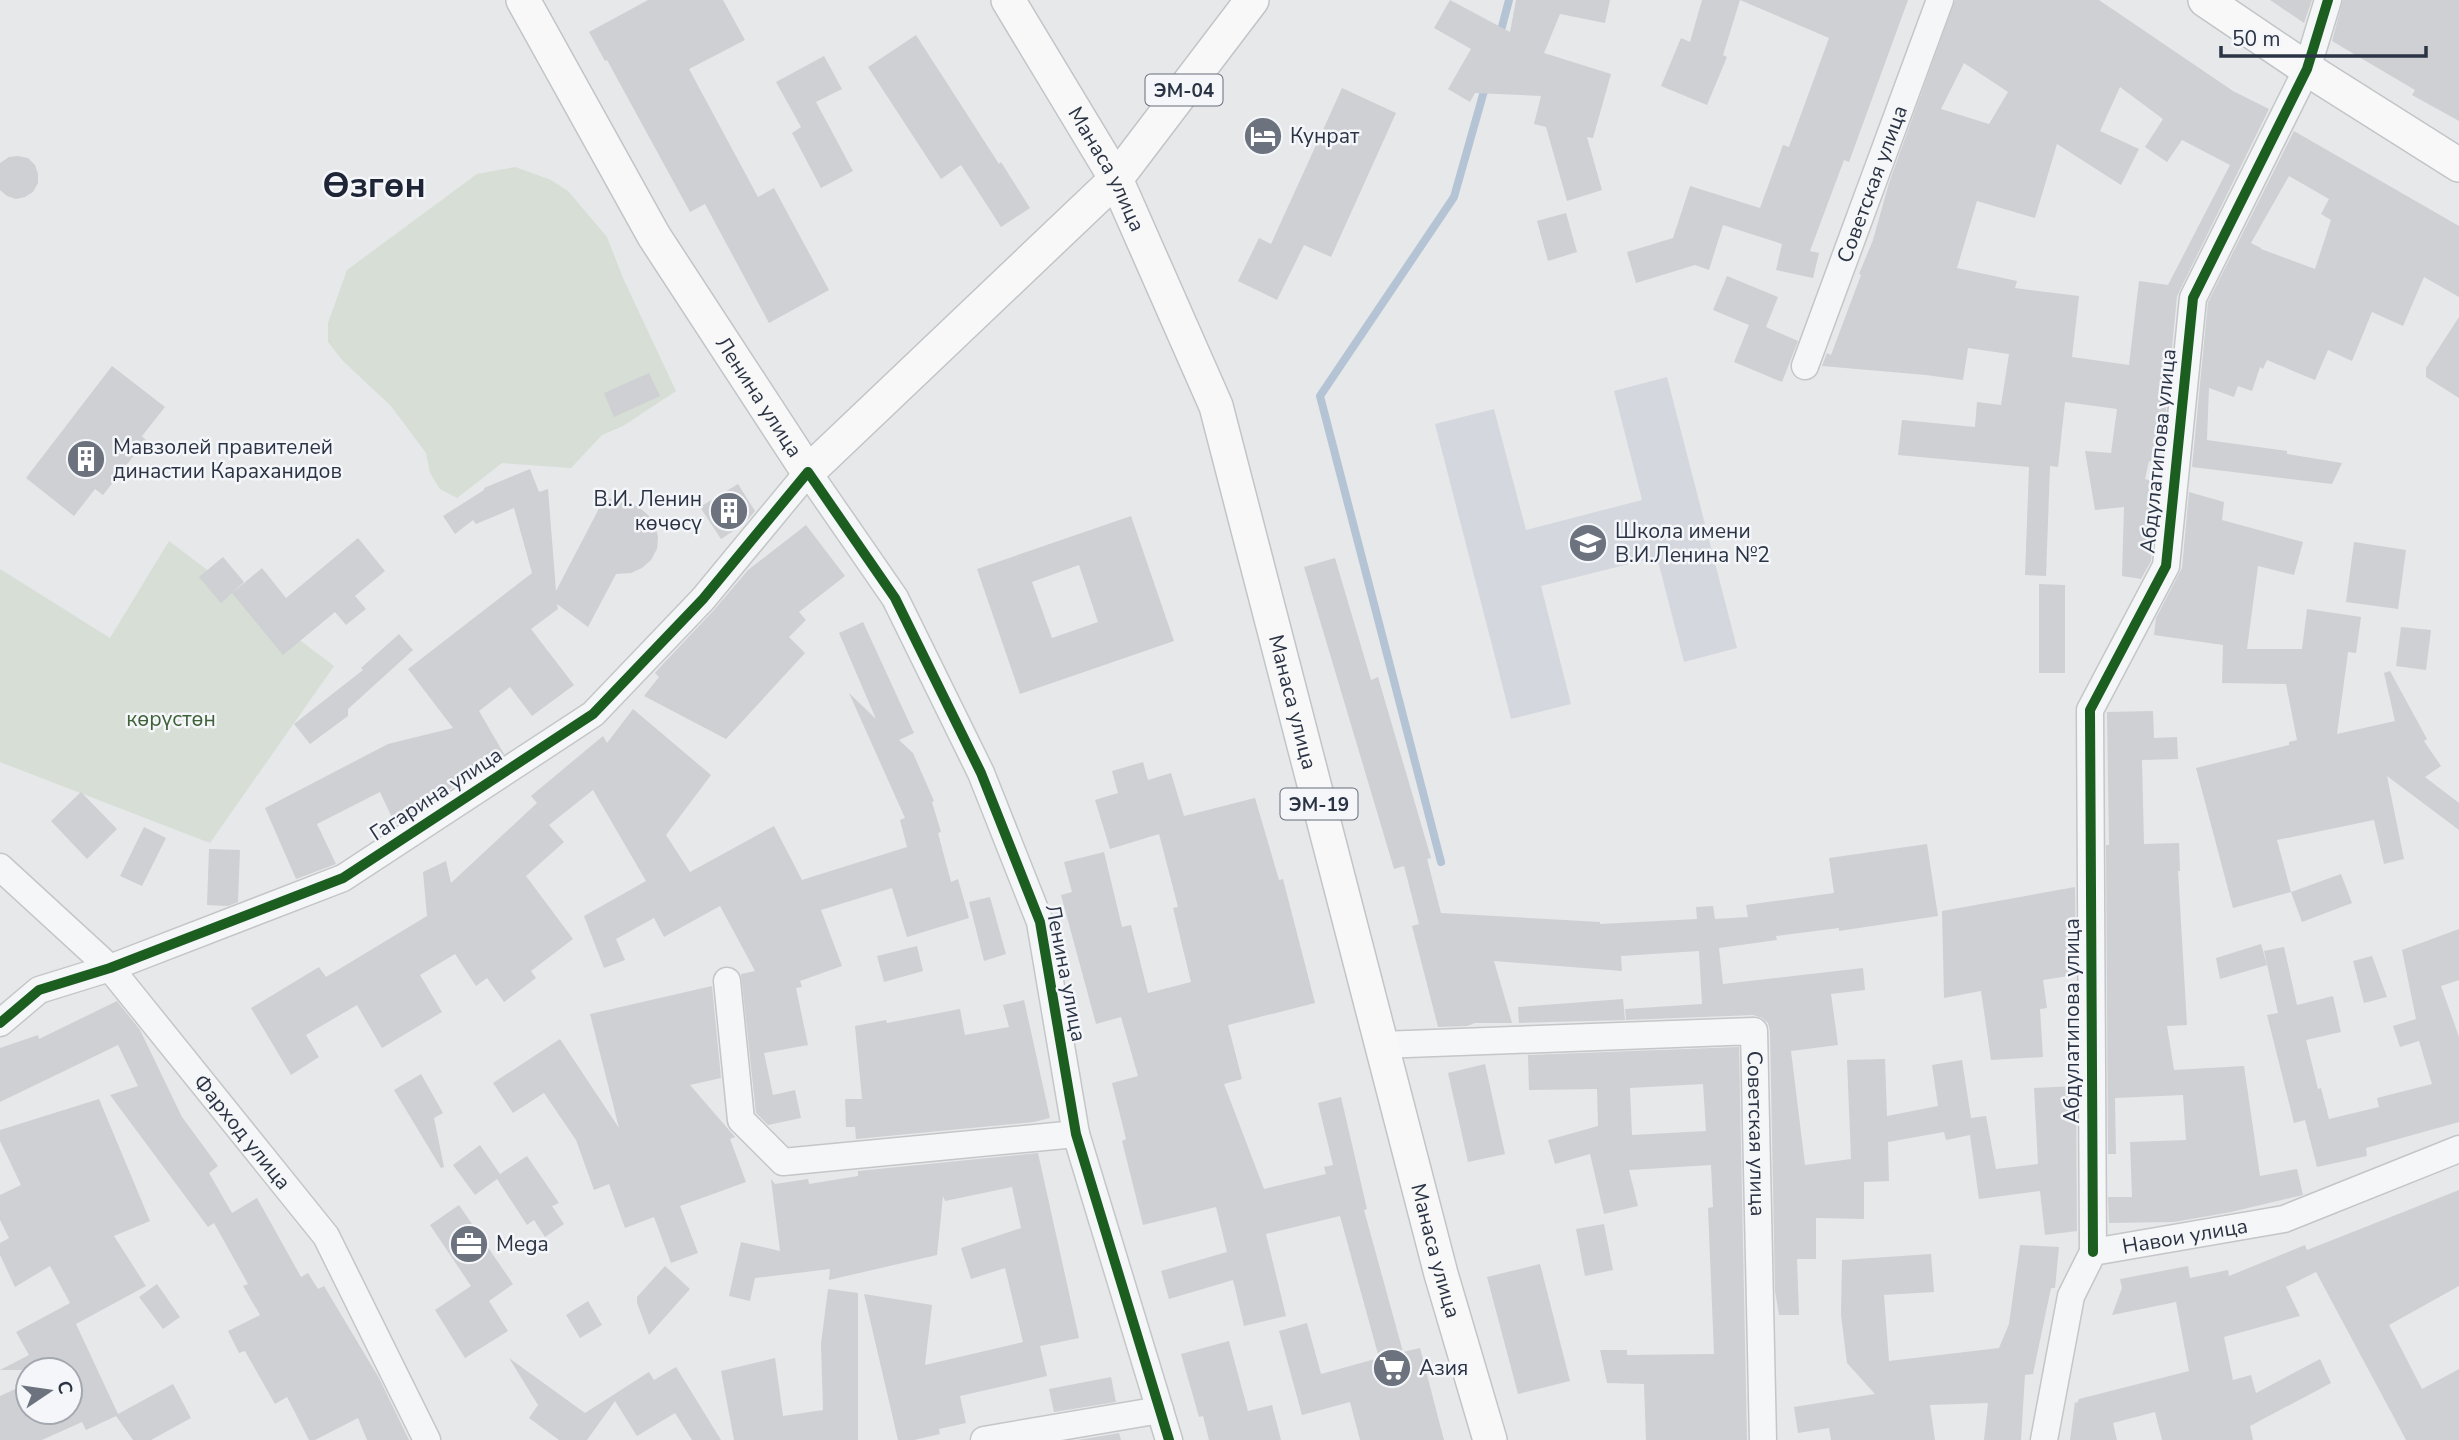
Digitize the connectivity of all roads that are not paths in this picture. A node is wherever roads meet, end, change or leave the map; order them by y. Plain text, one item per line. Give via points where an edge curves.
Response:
1 (523, 0) edge
2 (1008, 0) edge
3 (1252, 0) edge
4 (1940, 0) edge
5 (2205, 0) edge
6 (2328, 0) edge
7 (2307, 69) junction
8 (2459, 165) edge
9 (1116, 179) junction
10 (1805, 366) dead end
11 (808, 472) junction
12 (0, 867) edge
13 (110, 968) junction
14 (727, 981) dead end
15 (0, 1023) edge
16 (1381, 1045) junction
17 (1076, 1134) junction
18 (2459, 1149) edge
19 (2093, 1252) junction
20 (1160, 1410) junction
21 (427, 1440) edge
22 (984, 1440) edge
23 (1170, 1440) edge
24 (1490, 1440) edge
25 (1763, 1440) edge
26 (2044, 1440) edge

1 - 11 main road, Ленина улица via 654,236
2 - 9 main road, Манаса улица
3 - 9 main road, ЭМ-04
4 - 10 street, Советская улица
5 - 7 main road
6 - 7 street, Абдулатипова улица
7 - 8 main road
7 - 19 street, Абдулатипова улица via 2193,298 2166,566 2090,710
9 - 11 main road
9 - 16 main road, Манаса улица / ЭМ-19 via 1216,407
11 - 13 street, Гагарина улица via 703,599 593,714 343,878
11 - 17 street, Ленина улица via 895,598 981,773 1040,922
12 - 13 street, Фарход улица
13 - 15 street, Гагарина улица via 39,990
13 - 21 street, Фарход улица via 326,1236
14 - 17 street via 741,1119 783,1162
16 - 24 main road, Манаса улица / ЭМ-19
16 - 25 street, Советская улица via 1754,1031
17 - 20 street, Ленина улица
18 - 19 street, Навои улица via 2284,1219
19 - 26 street, Навои улица via 2071,1296
20 - 22 street
20 - 23 street, Ленина улица

